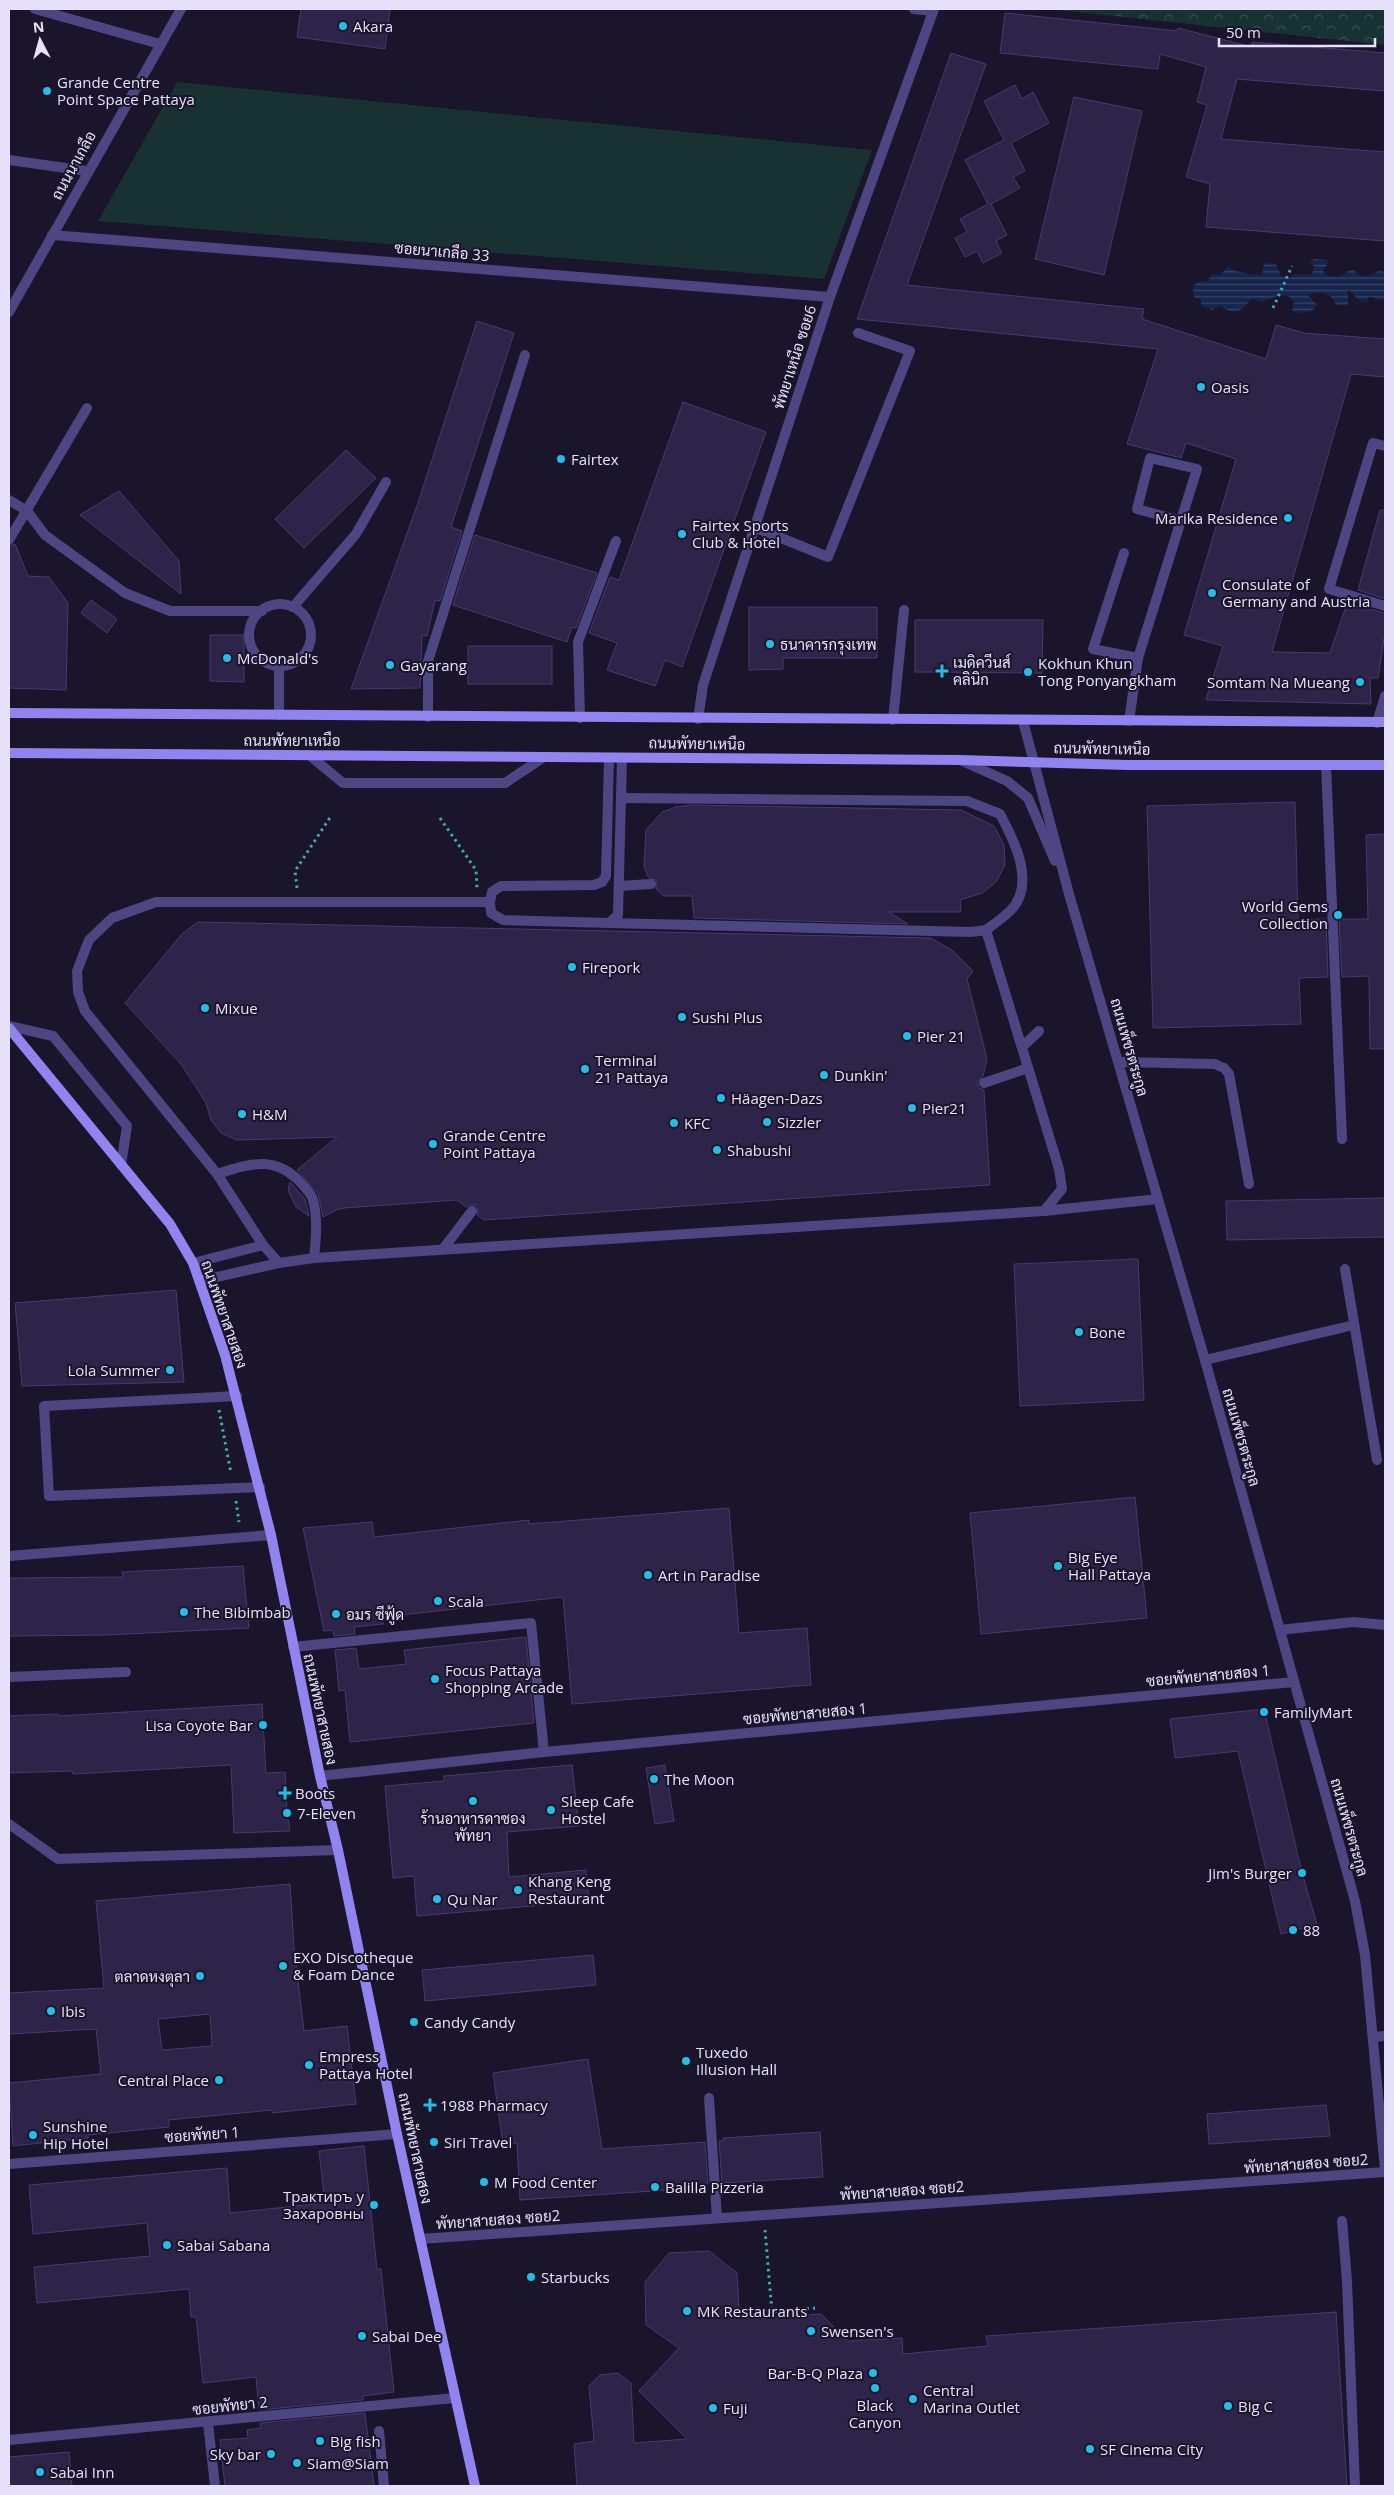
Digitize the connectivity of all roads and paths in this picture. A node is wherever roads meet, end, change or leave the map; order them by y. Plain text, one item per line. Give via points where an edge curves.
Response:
1 (35, 9) edge
2 (181, 9) edge
3 (914, 9) edge
4 (933, 10) edge
5 (160, 44) junction
6 (9, 160) edge
7 (87, 171) junction
8 (52, 235) junction
9 (1292, 266) dead end
10 (830, 297) junction
11 (1273, 308) dead end
12 (9, 312) edge
13 (858, 334) dead end
14 (525, 355) dead end
15 (87, 408) dead end
16 (1385, 446) edge
17 (386, 482) dead end
18 (9, 500) edge
19 (26, 511) junction
20 (1182, 521) junction
21 (754, 527) junction
22 (9, 540) edge
23 (616, 541) dead end
24 (1124, 553) dead end
25 (1385, 606) edge
26 (293, 607) junction
27 (262, 610) junction
28 (904, 610) dead end
29 (1138, 658) junction
30 (279, 665) junction
31 (1385, 696) edge
32 (9, 713) edge
33 (279, 716) junction
34 (428, 717) junction
35 (580, 718) junction
36 (698, 719) junction
37 (893, 720) junction
38 (1023, 721) junction
39 (1129, 722) junction
40 (1381, 722) edge
41 (9, 752) edge
42 (308, 755) junction
43 (544, 757) junction
44 (609, 758) junction
45 (622, 758) junction
46 (960, 760) junction
47 (1034, 762) junction
48 (1385, 764) edge
49 (1326, 765) junction
50 (621, 798) junction
51 (331, 816) dead end
52 (440, 818) dead end
53 (651, 884) dead end
54 (619, 886) junction
55 (1069, 894) junction
56 (298, 897) dead end
57 (477, 898) dead end
58 (490, 902) junction
59 (609, 923) junction
60 (986, 930) junction
61 (9, 1027) edge
62 (1039, 1031) dead end
63 (1022, 1047) junction
64 (1120, 1062) junction
65 (1028, 1068) junction
66 (984, 1083) dead end
67 (1342, 1139) dead end
68 (121, 1165) junction
69 (217, 1174) junction
70 (1250, 1184) dead end
71 (1158, 1199) junction
72 (472, 1211) dead end
73 (1044, 1211) junction
74 (264, 1245) junction
75 (443, 1249) junction
76 (314, 1258) junction
77 (193, 1263) junction
78 (279, 1264) junction
79 (1345, 1269) dead end
80 (199, 1280) junction
81 (1354, 1324) junction
82 (1205, 1360) junction
83 (237, 1396) junction
84 (217, 1397) junction
85 (1377, 1460) dead end
86 (260, 1487) junction
87 (234, 1488) junction
88 (271, 1536) junction
89 (242, 1538) junction
90 (9, 1556) edge
91 (1385, 1625) edge
92 (1280, 1630) junction
93 (293, 1647) junction
94 (126, 1672) dead end
95 (9, 1677) edge
96 (1294, 1682) junction
97 (544, 1752) junction
98 (320, 1776) junction
99 (9, 1824) edge
100 (338, 1850) junction
101 (1385, 2036) edge
102 (1373, 2037) junction
103 (709, 2098) dead end
104 (397, 2134) junction
105 (9, 2164) edge
106 (1385, 2171) edge
107 (763, 2215) junction
108 (717, 2218) junction
109 (1342, 2221) dead end
110 (420, 2239) junction
111 (816, 2308) dead end
112 (455, 2398) junction
113 (208, 2423) junction
114 (378, 2430) dead end
115 (9, 2440) edge
116 (215, 2486) edge
117 (384, 2486) edge
118 (475, 2486) edge
119 (1355, 2486) edge

1 - 5 street
2 - 5 street, ถนนนาเกลือ
3 - 4 street
4 - 10 street, พัทยาเหนือ ซอย6
5 - 7 street, ถนนนาเกลือ
6 - 7 street
7 - 8 street, ถนนนาเกลือ
8 - 10 street, ซอยนาเกลือ 33
8 - 12 street, ถนนนาเกลือ
9 - 11 path
10 - 21 street, พัทยาเหนือ ซอย6
13 - 21 street via 910,352 828,557
14 - 34 street via 428,661
15 - 19 street
16 - 25 street via 1373,443 1329,589
17 - 26 street via 356,534
18 - 19 street
19 - 22 street
19 - 27 street via 46,535 125,593 170,611
20 - 20 street via 1196,469 1150,458 1137,509
20 - 29 street
21 - 36 street, พัทยาเหนือ ซอย6 via 703,685
23 - 35 street via 578,642
24 - 29 street via 1093,649
26 - 27 street via 274,604
26 - 30 street via 307,620 310,640 301,657
27 - 30 street via 251,624 251,645 264,661
28 - 37 street
29 - 39 street
30 - 33 street
31 - 40 street
32 - 33 main road, ถนนพัทยาเหนือ
33 - 34 main road, ถนนพัทยาเหนือ
34 - 35 main road, ถนนพัทยาเหนือ
35 - 36 main road, ถนนพัทยาเหนือ
36 - 37 main road, ถนนพัทยาเหนือ
37 - 38 main road, ถนนพัทยาเหนือ
38 - 39 main road, ถนนพัทยาเหนือ
38 - 47 street, ถนนเพ็ชรตระกูล
39 - 40 main road, ถนนพัทยาเหนือ
41 - 42 main road, ถนนพัทยาเหนือ
42 - 43 main road, ถนนพัทยาเหนือ
42 - 43 street via 343,783 505,783
43 - 44 main road, ถนนพัทยาเหนือ
44 - 45 main road, ถนนพัทยาเหนือ
44 - 58 street via 606,876 602,882 594,886 501,886 492,892
45 - 46 main road, ถนนพัทยาเหนือ
45 - 50 street
46 - 47 main road, ถนนพัทยาเหนือ
46 - 55 street via 1007,781 1028,798
47 - 49 main road, ถนนพัทยาเหนือ
47 - 55 street, ถนนเพ็ชรตระกูล
48 - 49 main road, ถนนพัทยาเหนือ
49 - 67 street
50 - 54 street
50 - 60 street via 967,801 1000,814 1016,844 1024,883 1012,910
51 - 56 path via 295,870
52 - 57 path via 476,870
53 - 54 street
54 - 59 street via 618,915
55 - 64 street, ถนนเพ็ชรตระกูล
58 - 59 street via 491,913 503,920
58 - 69 street via 156,902 112,918 89,940 77,971 78,992 85,1011
59 - 60 street
60 - 63 street
61 - 68 main road, ถนนพัทยาสายสอง
61 - 68 street via 53,1036 127,1126
62 - 63 street
63 - 65 street
64 - 70 street via 1215,1064 1224,1068 1229,1074
64 - 71 street, ถนนเพ็ชรตระกูล
65 - 66 street
65 - 73 street via 1059,1169 1062,1189
68 - 77 main road, ถนนพัทยาสายสอง via 170,1224
69 - 74 street
69 - 76 street via 261,1163 276,1164 286,1169 313,1197 316,1222
71 - 73 street
71 - 82 street, ถนนเพ็ชรตระกูล
72 - 75 street
73 - 75 street
74 - 77 street
74 - 78 street
75 - 76 street
76 - 78 street
77 - 80 main road, ถนนพัทยาสายสอง
78 - 80 street
79 - 81 street
80 - 83 main road, ถนนพัทยาสายสอง
81 - 82 street
81 - 85 street
82 - 92 street, ถนนเพ็ชรตระกูล
83 - 84 street
83 - 86 main road, ถนนพัทยาสายสอง
84 - 87 path
84 - 87 street via 44,1406 49,1496
86 - 87 street
86 - 88 main road, ถนนพัทยาสายสอง
87 - 89 path
88 - 89 street
88 - 93 main road, ถนนพัทยาสายสอง
89 - 90 street
91 - 92 street via 1353,1622
92 - 96 street, ถนนเพ็ชรตระกูล
93 - 97 street via 531,1623
93 - 98 main road, ถนนพัทยาสายสอง
94 - 95 street
96 - 97 street, ซอยพัทยาสายสอง 1
96 - 102 street, ถนนเพ็ชรตระกูล via 1355,1901 1365,1955
97 - 98 street, ซอยพัทยาสายสอง 1
98 - 100 main road, ถนนพัทยาสายสอง
99 - 100 street via 58,1859
100 - 104 main road, ถนนพัทยาสายสอง
101 - 102 street
102 - 106 street, ถนนเพ็ชรตระกูล
103 - 108 street
104 - 105 street, ซอยพัทยา 1
104 - 110 main road, ถนนพัทยาสายสอง
106 - 107 street, พัทยาสายสอง ซอย2
107 - 108 street, พัทยาสายสอง ซอย2
107 - 111 path via 772,2312
108 - 110 street, พัทยาสายสอง ซอย2
109 - 119 street
110 - 112 main road, ถนนพัทยาสายสอง
112 - 113 street, ซอยพัทยา 2
112 - 118 main road, ถนนพัทยาสายสอง
113 - 115 street, ซอยพัทยา 2
113 - 116 street
114 - 117 street

